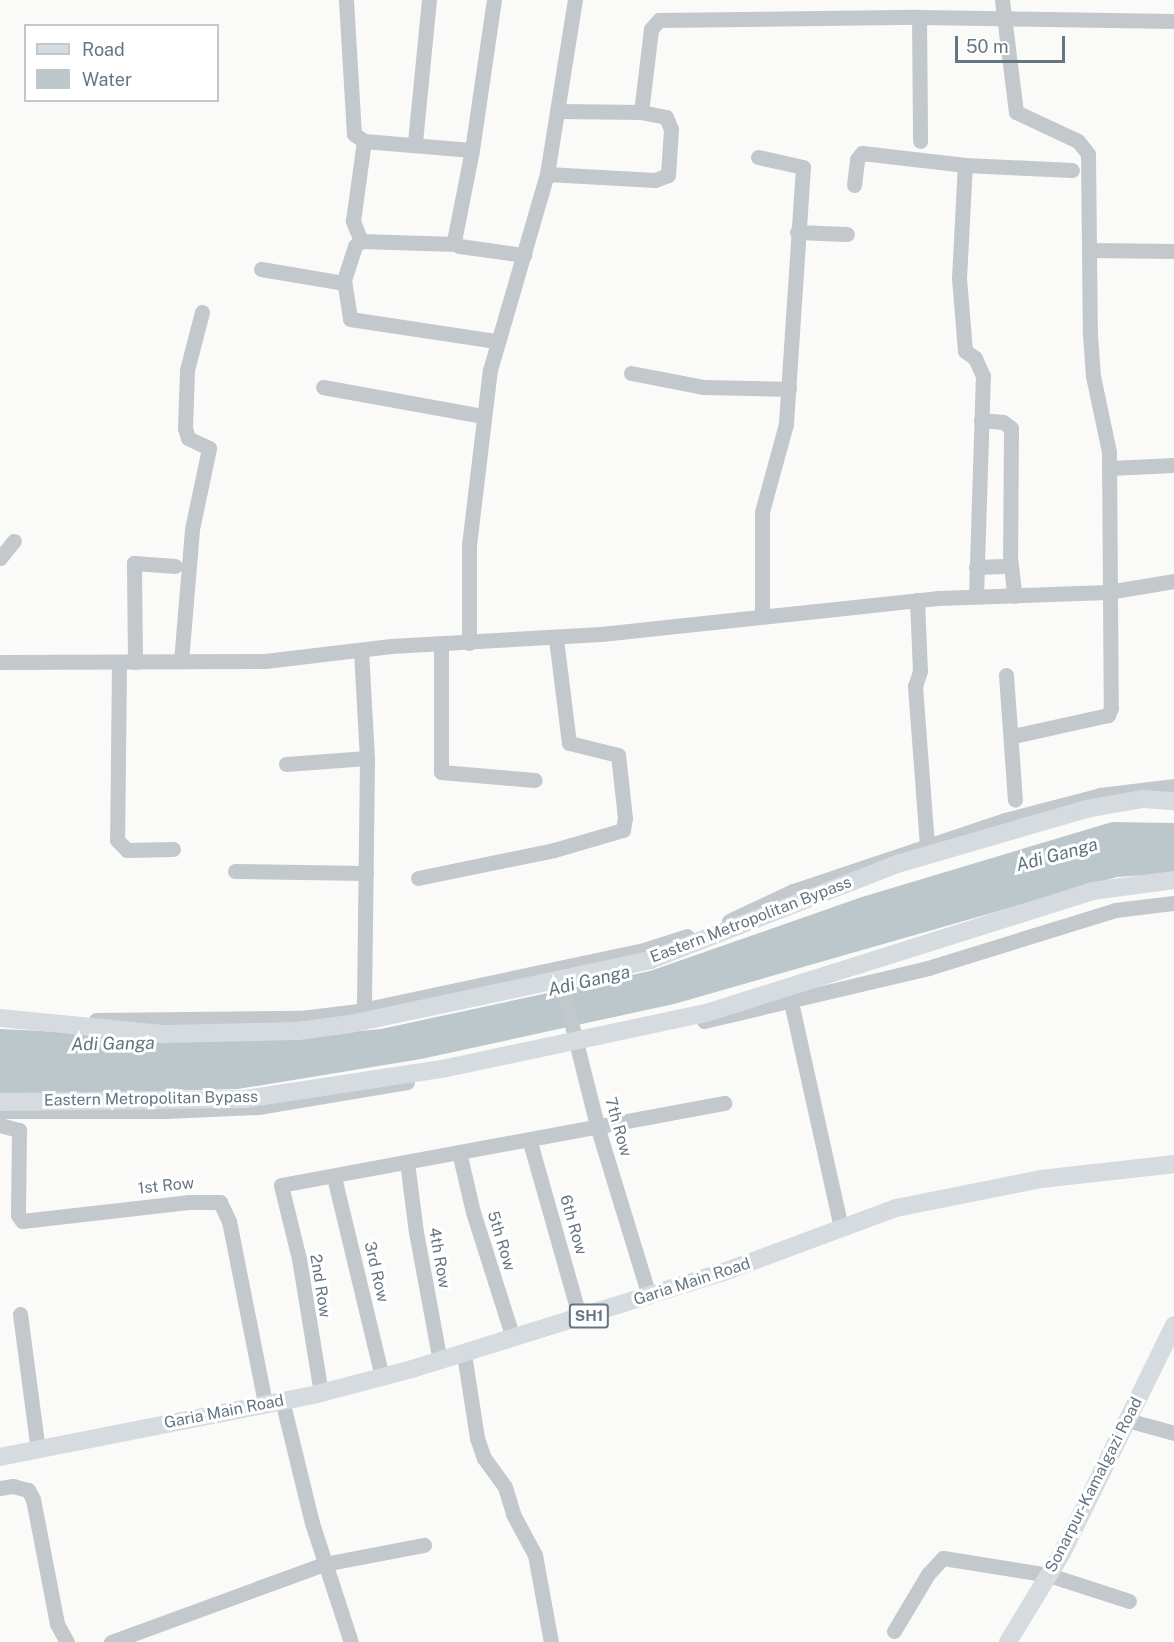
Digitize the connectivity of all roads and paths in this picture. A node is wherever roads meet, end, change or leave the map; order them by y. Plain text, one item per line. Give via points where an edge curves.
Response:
1 (346, 0) edge
2 (429, 0) edge
3 (494, 0) edge
4 (575, 0) edge
5 (1002, 0) edge
6 (920, 17) junction
7 (1003, 17) junction
8 (1174, 21) edge
9 (560, 111) junction
10 (642, 112) junction
11 (364, 141) junction
12 (920, 141) dead end
13 (415, 142) junction
14 (472, 150) junction
15 (758, 157) dead end
16 (965, 165) junction
17 (1072, 170) dead end
18 (548, 174) junction
19 (854, 185) dead end
20 (797, 232) junction
21 (847, 234) dead end
22 (361, 241) junction
23 (456, 244) junction
24 (1090, 250) junction
25 (1174, 251) edge
26 (524, 255) junction
27 (261, 269) dead end
28 (344, 280) junction
29 (202, 312) dead end
30 (496, 341) junction
31 (631, 373) dead end
32 (322, 387) dead end
33 (789, 389) junction
34 (483, 416) junction
35 (981, 420) junction
36 (1174, 465) edge
37 (1109, 468) junction
38 (14, 541) dead end
39 (0, 558) edge
40 (175, 566) dead end
41 (1011, 566) junction
42 (976, 567) junction
43 (1174, 580) edge
44 (1108, 592) junction
45 (1014, 596) junction
46 (976, 597) junction
47 (917, 600) junction
48 (762, 616) junction
49 (556, 638) junction
50 (469, 643) junction
51 (441, 644) junction
52 (361, 651) junction
53 (182, 661) junction
54 (0, 662) edge
55 (127, 662) junction
56 (1006, 675) dead end
57 (1012, 736) junction
58 (367, 758) junction
59 (286, 764) dead end
60 (535, 780) dead end
61 (1174, 786) edge
62 (1015, 800) dead end
63 (1174, 801) edge
64 (927, 844) junction
65 (173, 849) dead end
66 (235, 871) dead end
67 (366, 873) junction
68 (418, 878) dead end
69 (1174, 879) edge
70 (1174, 903) edge
71 (557, 967) junction
72 (791, 1002) junction
73 (364, 1010) junction
74 (0, 1018) edge
75 (30, 1022) junction
76 (578, 1048) junction
77 (724, 1103) dead end
78 (1, 1105) edge
79 (0, 1125) edge
80 (598, 1129) junction
81 (530, 1142) junction
82 (459, 1152) junction
83 (407, 1162) junction
84 (1174, 1164) edge
85 (334, 1177) junction
86 (841, 1228) junction
87 (649, 1296) junction
88 (20, 1314) dead end
89 (580, 1319) junction
90 (1174, 1325) edge
91 (513, 1338) junction
92 (464, 1354) junction
93 (440, 1361) junction
94 (382, 1377) junction
95 (321, 1393) junction
96 (274, 1401) junction
97 (1127, 1420) junction
98 (1174, 1434) edge
99 (38, 1450) junction
100 (0, 1457) edge
101 (0, 1488) edge
102 (424, 1545) dead end
103 (324, 1564) junction
104 (1049, 1575) junction
105 (1129, 1601) dead end
106 (894, 1631) dead end
107 (67, 1642) edge
108 (111, 1642) edge
109 (351, 1642) edge
110 (551, 1642) edge
111 (1008, 1642) edge

1 - 11 street via 352,125 354,134
2 - 13 street
3 - 14 street
4 - 9 street
5 - 7 street
6 - 7 street
6 - 10 street via 659,20 651,29
6 - 12 street
7 - 8 street
7 - 24 street via 1016,112 1078,141 1088,154
9 - 10 street
9 - 18 street
10 - 18 street via 662,115 670,122 671,153 664,179
11 - 13 street
11 - 22 street via 352,220
13 - 14 street
14 - 23 street via 455,231
15 - 20 street via 803,167
16 - 17 street
16 - 19 street via 862,153 857,159
16 - 35 street via 959,278 965,351 975,358 983,376
18 - 26 street
20 - 21 street
20 - 33 street
22 - 23 street
22 - 28 street via 355,246
23 - 26 street
24 - 25 street
24 - 37 street via 1091,355
26 - 30 street
27 - 28 street via 323,281
28 - 30 street via 350,319
29 - 53 street via 188,370 185,428 188,438 209,448 192,529
30 - 34 street
31 - 33 street via 703,387
32 - 34 street
33 - 48 street via 783,441 762,512
34 - 50 street via 469,545
35 - 41 street via 1008,423 1011,428
35 - 42 street
36 - 37 street
37 - 44 street
38 - 39 street
40 - 55 street via 134,563
41 - 42 street
41 - 45 street
42 - 46 street
43 - 44 street
44 - 45 street
44 - 57 street via 1110,713
45 - 46 street
46 - 47 street
47 - 48 street
47 - 64 street via 920,671 915,686
48 - 49 street
49 - 50 street
49 - 68 street via 569,743 618,755 626,818 623,830 554,850
50 - 51 street
51 - 52 street
51 - 60 street via 441,772
52 - 53 street via 257,662
52 - 58 street
53 - 55 street
54 - 55 street
55 - 65 street via 117,840 127,850
56 - 57 street
57 - 62 street
58 - 59 street
58 - 67 street
61 - 64 street via 1100,795
63 - 75 main road, Eastern Metropolitan Bypass via 1143,799 1086,809 897,864 650,960 350,1024 298,1031 164,1035
64 - 71 street via 793,891 671,942
66 - 67 street
67 - 73 street
69 - 78 main road, Eastern Metropolitan Bypass via 1092,891 706,1013 442,1069 245,1099
70 - 72 street via 1115,910 928,968
71 - 73 street
71 - 76 street, 7th Row
72 - 76 street
72 - 86 street
73 - 75 street via 301,1017
74 - 75 main road, Eastern Metropolitan Bypass
76 - 78 street via 348,1094 258,1107 166,1111
76 - 80 street, 7th Row
77 - 80 street
79 - 96 street, 1st Row via 19,1130 19,1219 26,1222 178,1203 220,1202 230,1221
80 - 81 street
80 - 87 street, 7th Row
81 - 82 street
81 - 89 street, 6th Row
82 - 83 street
82 - 91 street, 5th Row via 473,1212
83 - 85 street
83 - 93 street, 4th Row
84 - 86 main road, Garia Main Road / SH1 via 974,1190 896,1208
85 - 94 street, 3rd Row
85 - 95 street, 2nd Row via 280,1185 299,1258
86 - 87 main road, Garia Main Road / SH1
87 - 89 main road, Garia Main Road / SH1
88 - 99 street
89 - 91 main road, Garia Main Road / SH1
90 - 97 main road, Sonarpur-Kamalgazi Road
91 - 92 main road, Garia Main Road / SH1
92 - 93 main road, Garia Main Road / SH1
92 - 110 street via 477,1438 536,1555
93 - 94 main road, Garia Main Road / SH1
94 - 95 main road, Garia Main Road / SH1
95 - 96 main road, Garia Main Road / SH1
96 - 99 main road, Garia Main Road / SH1
96 - 103 street
97 - 98 street
97 - 104 main road, Sonarpur-Kamalgazi Road
99 - 100 main road, Garia Main Road / SH1
101 - 107 street via 28,1490 33,1499 57,1624
102 - 103 street
103 - 108 street
103 - 109 street
104 - 105 street
104 - 106 street via 943,1558 928,1574
104 - 111 main road, Sonarpur-Kamalgazi Road

